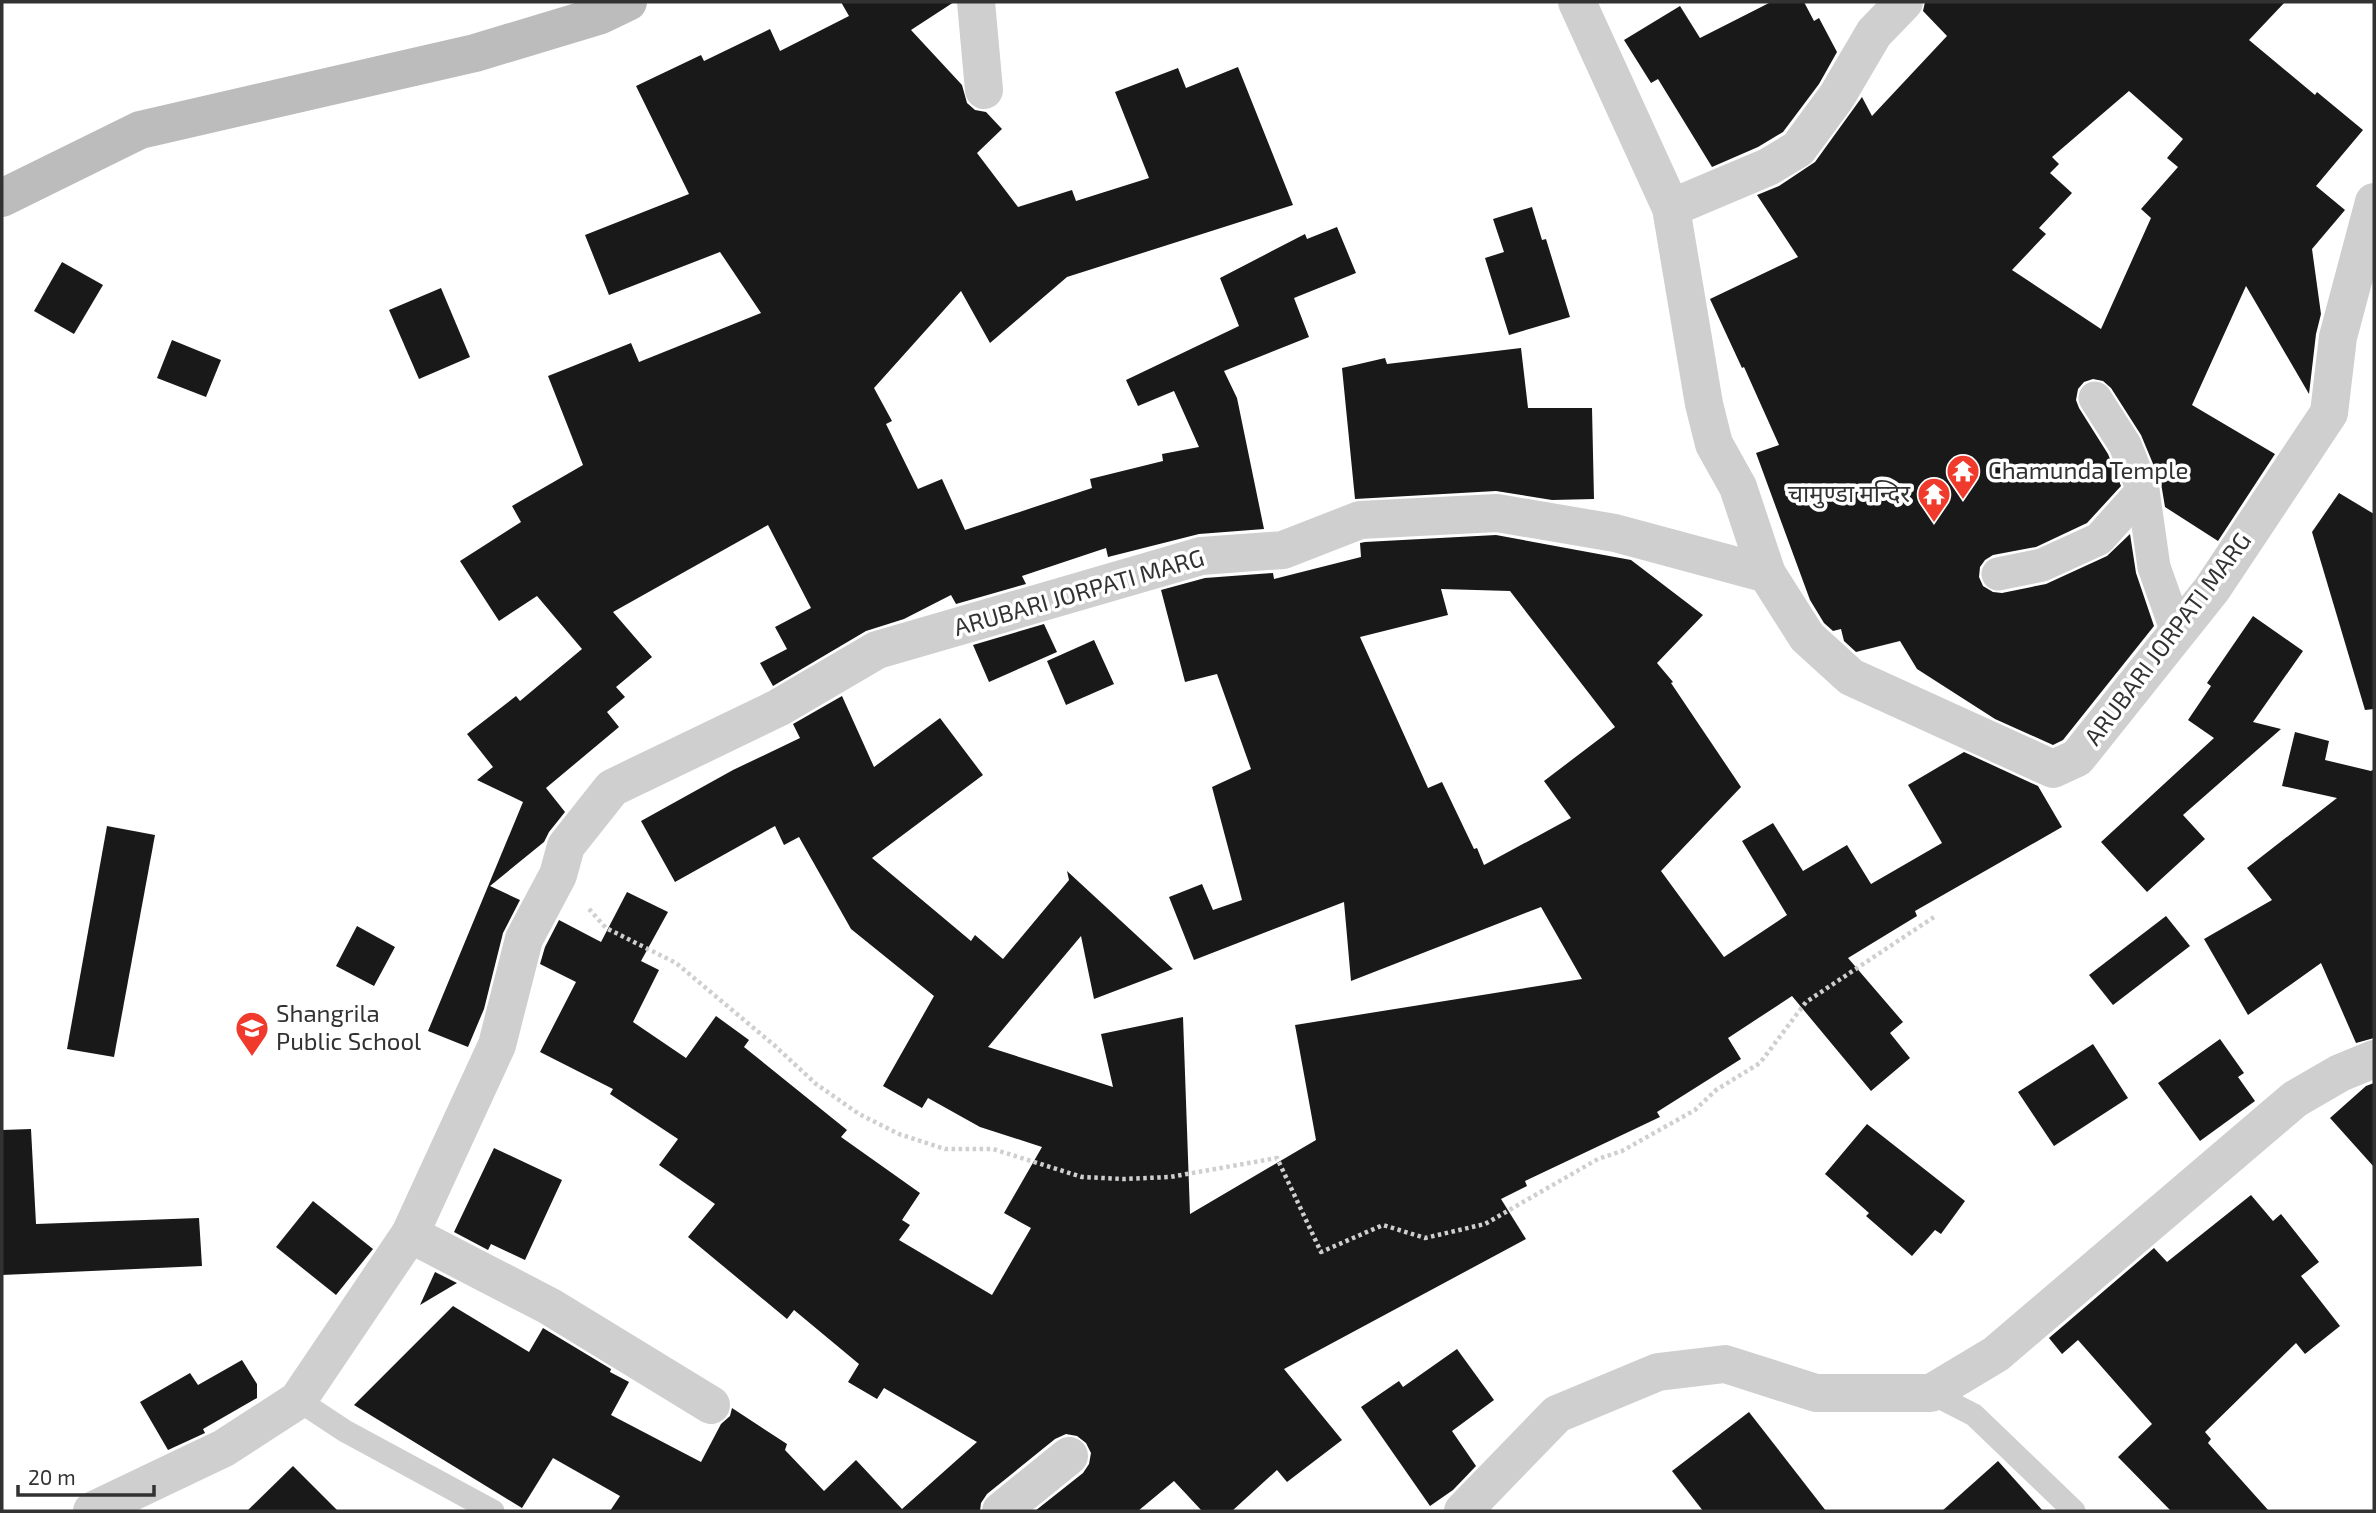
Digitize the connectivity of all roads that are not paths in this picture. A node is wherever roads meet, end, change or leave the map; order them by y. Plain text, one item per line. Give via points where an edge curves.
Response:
1 (628, 2) edge
2 (976, 2) edge
3 (1577, 2) edge
4 (1904, 2) edge
5 (984, 90) dead end
6 (2, 198) edge
7 (2374, 202) edge
8 (1671, 208) junction
9 (2095, 398) dead end
10 (2143, 490) junction
11 (1767, 574) junction
12 (1998, 574) dead end
13 (2177, 632) junction
14 (2374, 1059) edge
15 (410, 1234) junction
16 (1931, 1394) junction
17 (298, 1400) junction
18 (711, 1405) dead end
19 (1069, 1456) dead end
20 (92, 1511) edge
21 (493, 1511) edge
22 (1001, 1511) edge
23 (1463, 1511) edge
24 (2074, 1511) edge

1 - 6 main road via 601,15 475,53 140,130
2 - 5 street
3 - 8 street
4 - 8 street via 1874,33 1837,96 1798,149 1768,167
7 - 13 street, ARUBARI JORPATI MARG via 2338,337 2329,413 2212,589
8 - 11 street via 1714,444 1738,487
9 - 10 street via 2125,445
10 - 12 street via 2099,539 2042,565
10 - 13 street via 2154,567
11 - 13 street, ARUBARI JORPATI MARG via 1807,637 1851,677 2053,769 2077,758
11 - 15 street, ARUBARI JORPATI MARG via 1615,533 1497,513 1360,520 1283,550 1201,556 877,650 778,708 612,788 566,846 558,875 524,939 497,1045
14 - 16 street via 2295,1100 1996,1354
15 - 17 street, ARUBARI JORPATI MARG
15 - 18 street via 550,1306
16 - 23 street via 1816,1393 1725,1364 1658,1372 1557,1415
16 - 24 lane via 1974,1415
17 - 20 street, ARUBARI JORPATI MARG via 224,1448
17 - 21 lane via 345,1432
19 - 22 street

